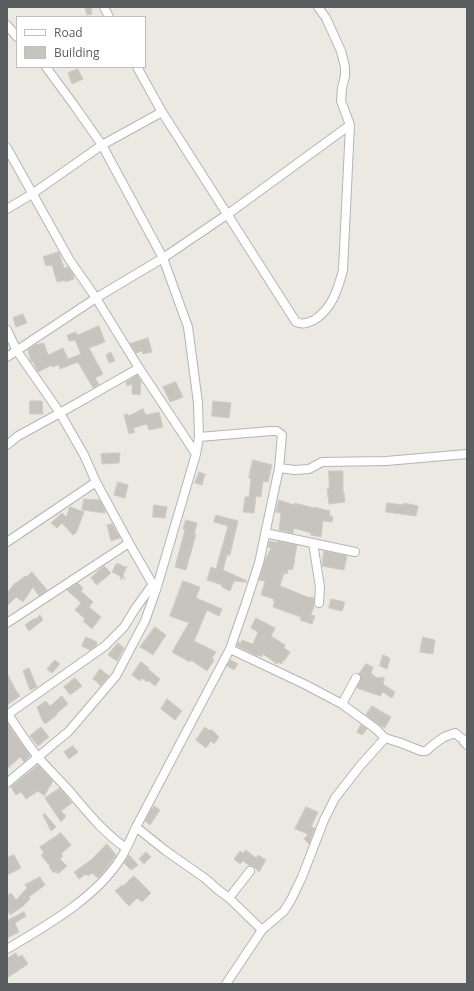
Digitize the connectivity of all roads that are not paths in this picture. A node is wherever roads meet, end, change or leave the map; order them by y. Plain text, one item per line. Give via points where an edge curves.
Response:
1 (104, 7) edge
2 (318, 7) edge
3 (108, 16) edge
4 (7, 25) edge
5 (16, 36) edge
6 (47, 68) edge
7 (138, 68) edge
8 (162, 112) junction
9 (350, 125) junction
10 (102, 145) junction
11 (7, 148) edge
12 (32, 194) junction
13 (7, 209) edge
14 (228, 214) junction
15 (163, 258) junction
16 (96, 298) junction
17 (7, 330) edge
18 (17, 351) junction
19 (7, 357) edge
20 (139, 368) junction
21 (60, 413) junction
22 (199, 437) junction
23 (7, 445) edge
24 (196, 454) junction
25 (467, 454) edge
26 (279, 468) junction
27 (96, 482) junction
28 (265, 533) junction
29 (7, 542) edge
30 (129, 543) junction
31 (313, 543) junction
32 (355, 552) dead end
33 (155, 587) junction
34 (319, 603) dead end
35 (7, 624) edge
36 (230, 649) junction
37 (356, 678) dead end
38 (342, 704) junction
39 (7, 715) edge
40 (385, 738) junction
41 (467, 745) edge
42 (38, 757) junction
43 (7, 783) edge
44 (136, 827) junction
45 (126, 848) junction
46 (250, 871) dead end
47 (229, 898) junction
48 (262, 930) junction
49 (7, 949) edge
50 (226, 984) edge

1 - 3 street
2 - 9 street via 341,51 345,67 341,101
4 - 5 street
6 - 10 street
7 - 8 street
8 - 10 street
8 - 14 street
9 - 14 street
9 - 14 street via 343,270 338,289 321,316 305,324 296,322
10 - 12 street
10 - 15 street
11 - 12 street
12 - 13 street
12 - 16 street
14 - 15 street
15 - 16 street
15 - 22 street via 188,327 198,403
16 - 18 street
16 - 20 street
17 - 18 street
18 - 19 street
18 - 21 street
20 - 21 street
20 - 24 street
21 - 23 street via 18,436
21 - 27 street
22 - 24 street
22 - 26 street via 277,431 282,435
24 - 33 street
25 - 26 street via 386,461 322,462 309,469
26 - 28 street
27 - 29 street
27 - 30 street
28 - 31 street
28 - 36 street via 259,563
30 - 33 street
30 - 35 street
31 - 32 street
31 - 34 street via 320,587
33 - 39 street via 105,646
33 - 42 street via 145,621 116,676 69,731
36 - 38 street
36 - 44 street
37 - 38 street
38 - 40 street
39 - 42 street
40 - 41 street via 421,752 455,733
40 - 48 street via 335,798 291,900 284,911
42 - 43 street
42 - 45 street via 114,840
44 - 45 street
44 - 47 street
45 - 49 street via 113,869 91,894
46 - 47 street
47 - 48 street
48 - 50 street

